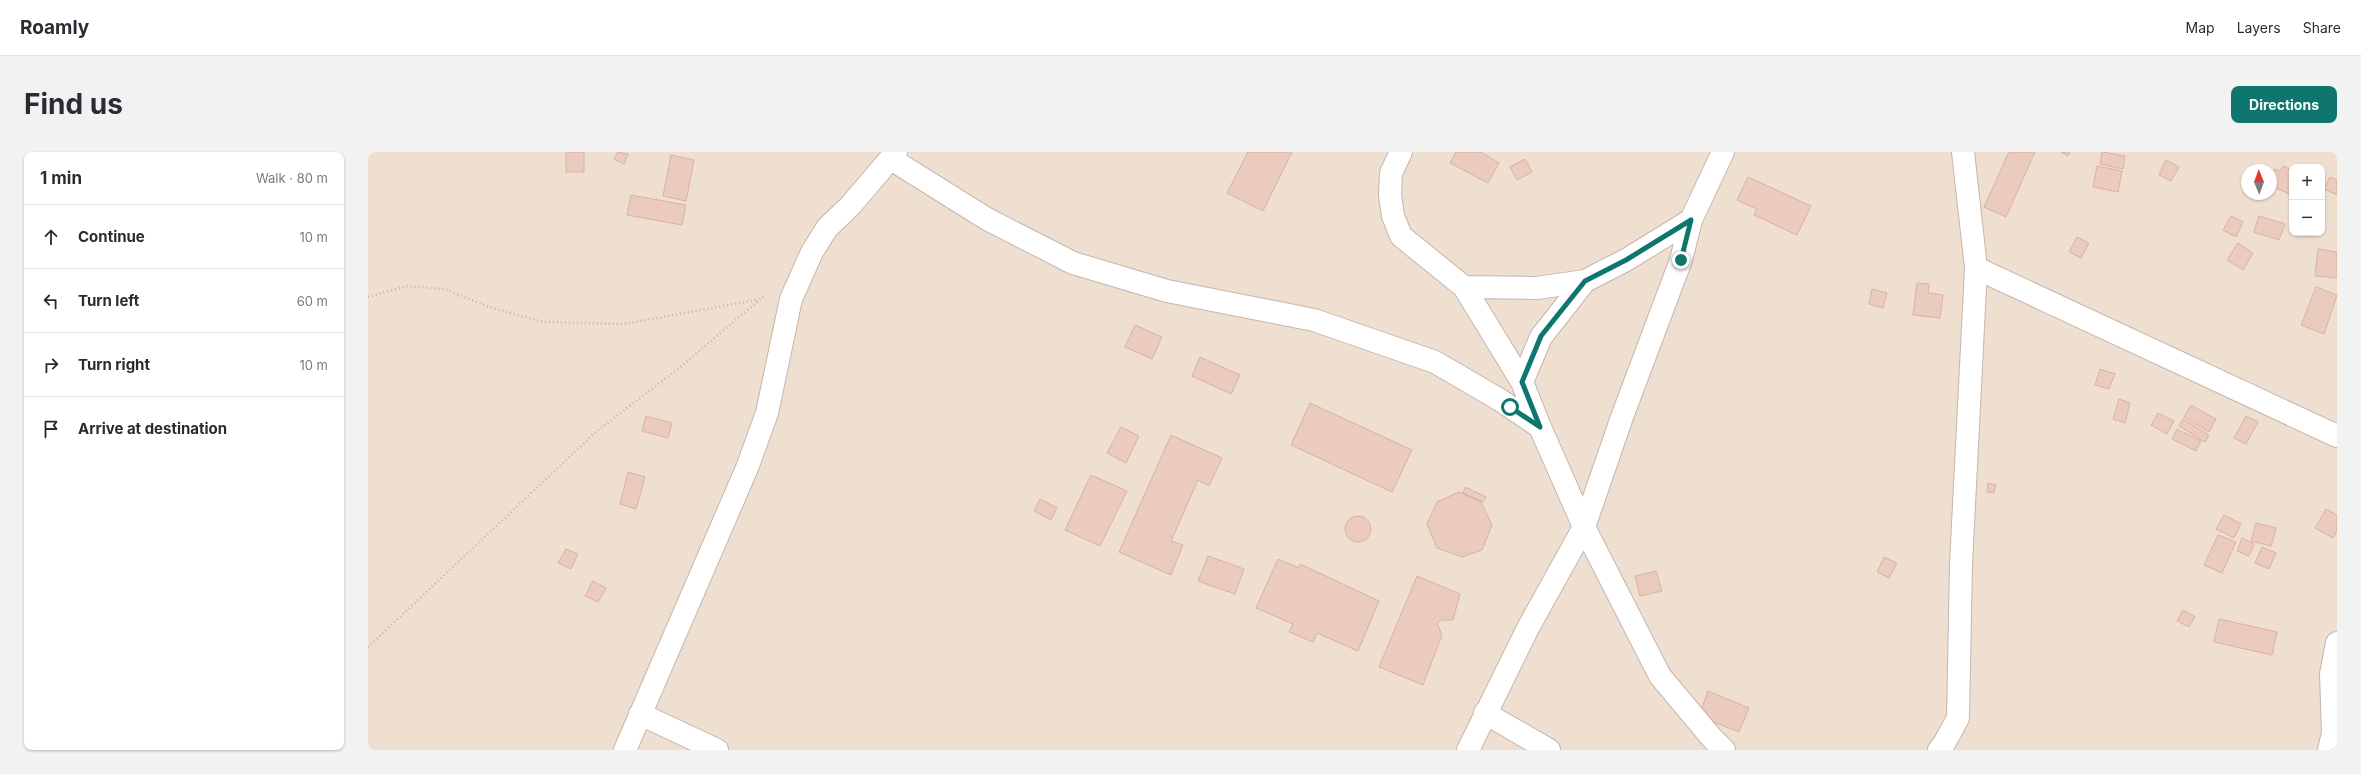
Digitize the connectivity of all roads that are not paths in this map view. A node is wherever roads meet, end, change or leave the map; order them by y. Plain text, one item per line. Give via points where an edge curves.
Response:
1 (1401, 152) edge
2 (1723, 152) edge
3 (1963, 152) edge
4 (893, 156) edge
5 (1691, 220) junction
6 (1976, 268) junction
7 (1585, 281) junction
8 (1464, 287) junction
9 (1522, 382) junction
10 (1540, 427) junction
11 (2337, 436) edge
12 (1584, 527) junction
13 (2337, 643) edge
14 (1485, 713) junction
15 (640, 714) junction
16 (625, 750) edge
17 (716, 750) edge
18 (1468, 750) edge
19 (1549, 750) edge
20 (1724, 750) edge
21 (1939, 750) edge
22 (2329, 750) edge

1 - 8 street via 1392,173 1390,195 1393,216 1401,236
2 - 5 street
3 - 6 street
4 - 10 street via 987,218 1073,264 1167,292 1314,320 1435,362
4 - 15 street via 827,228 812,252 791,299 767,413 747,468
5 - 7 street via 1626,260
5 - 12 street via 1681,260
6 - 11 street
6 - 21 street via 1961,564 1958,718
7 - 8 street via 1537,288
7 - 9 street via 1541,336
8 - 9 street
9 - 10 street
10 - 12 street
12 - 14 street
12 - 20 street via 1660,676
13 - 22 street via 2331,674 2333,733
14 - 18 street
14 - 19 street
15 - 16 street
15 - 17 street

